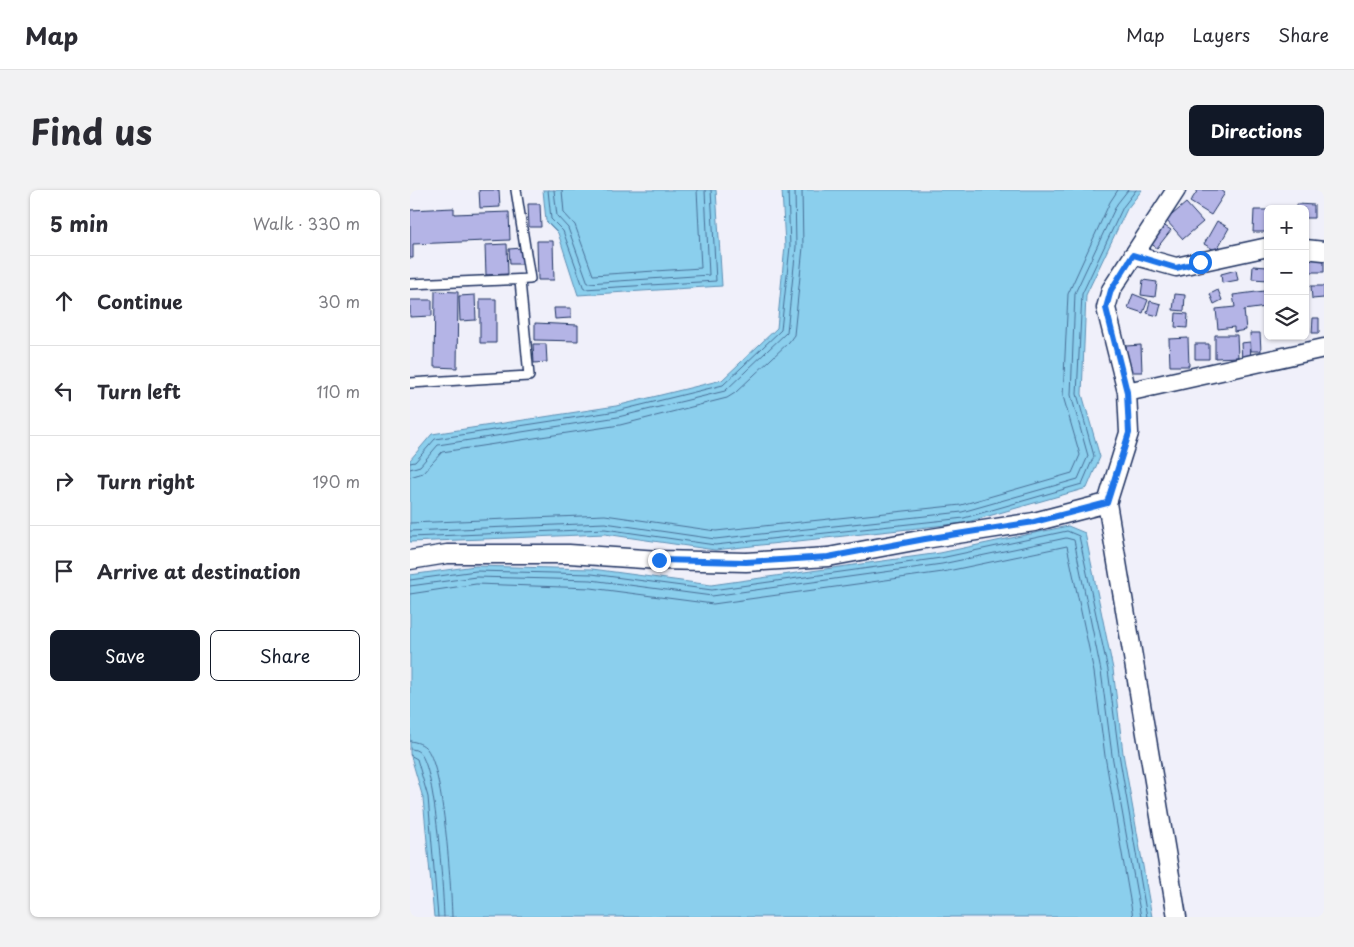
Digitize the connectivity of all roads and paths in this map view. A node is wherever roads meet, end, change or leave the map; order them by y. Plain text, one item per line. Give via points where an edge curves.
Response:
1 (516, 190) edge
2 (1176, 190) edge
3 (1264, 248) edge
4 (1309, 249) edge
5 (1324, 251) edge
6 (1133, 255) junction
7 (520, 281) junction
8 (410, 284) edge
9 (1324, 348) edge
10 (410, 383) edge
11 (1127, 392) junction
12 (1107, 503) junction
13 (410, 560) edge
14 (1177, 917) edge

1 - 7 lane via 530,279
2 - 6 street
3 - 6 street via 1176,268
4 - 5 street
6 - 11 street via 1111,290 1106,308
7 - 8 lane
7 - 10 lane via 529,376
9 - 11 street
11 - 12 street via 1129,433
12 - 13 street via 1034,522 828,557 746,562 568,554 447,554
12 - 14 street

